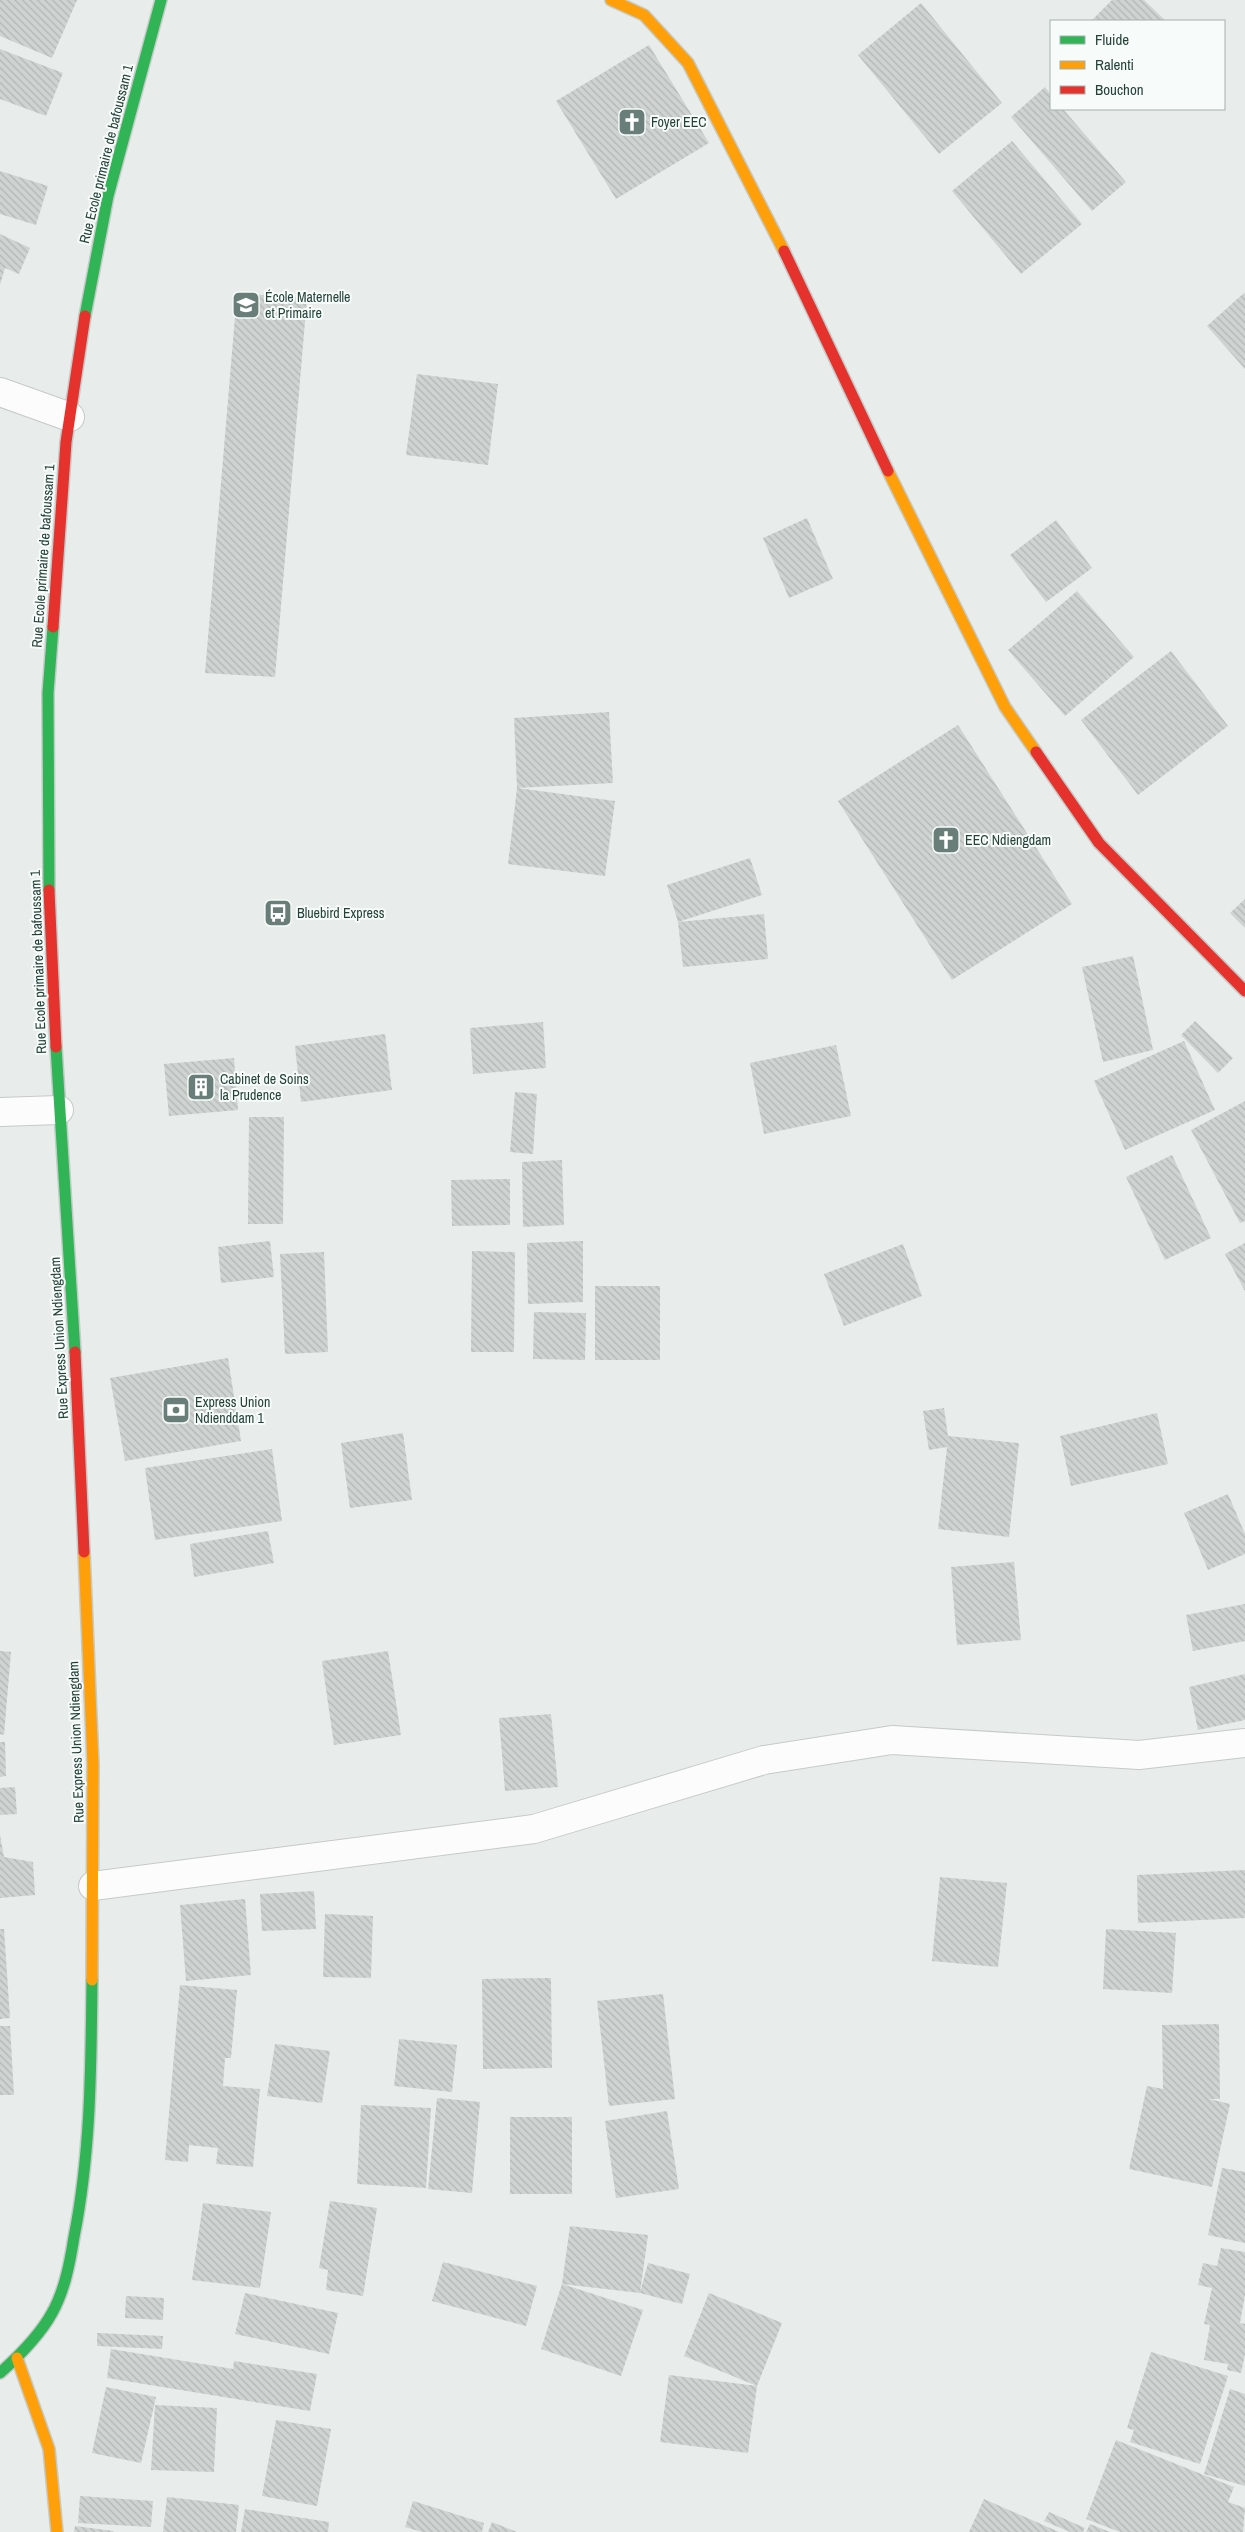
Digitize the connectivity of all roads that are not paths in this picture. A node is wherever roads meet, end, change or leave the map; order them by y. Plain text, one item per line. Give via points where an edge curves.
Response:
1 (161, 0) edge
2 (610, 0) edge
3 (0, 392) edge
4 (70, 417) junction
5 (1245, 991) edge
6 (59, 1110) junction
7 (0, 1112) edge
8 (1245, 1743) edge
9 (93, 1886) junction
10 (18, 2358) junction
11 (0, 2373) edge
12 (57, 2532) edge

1 - 4 street, Rue Ecole primaire de bafoussam 1 via 108,196
2 - 5 street via 644,15 688,63 775,233 909,516 1005,707 1099,844
3 - 4 street
4 - 6 street, Rue Ecole primaire de bafoussam 1 via 48,693 49,929
6 - 7 street
6 - 9 street, Rue Express Union Ndiengdam via 78,1397 92,1764
8 - 9 street via 1139,1755 892,1740 764,1760 534,1829
9 - 10 street, Rue Express Union Ndiengdam via 91,2074 83,2192 68,2270 52,2313
10 - 11 street, Rue Express Union Ndiengdam
10 - 12 street via 48,2449

